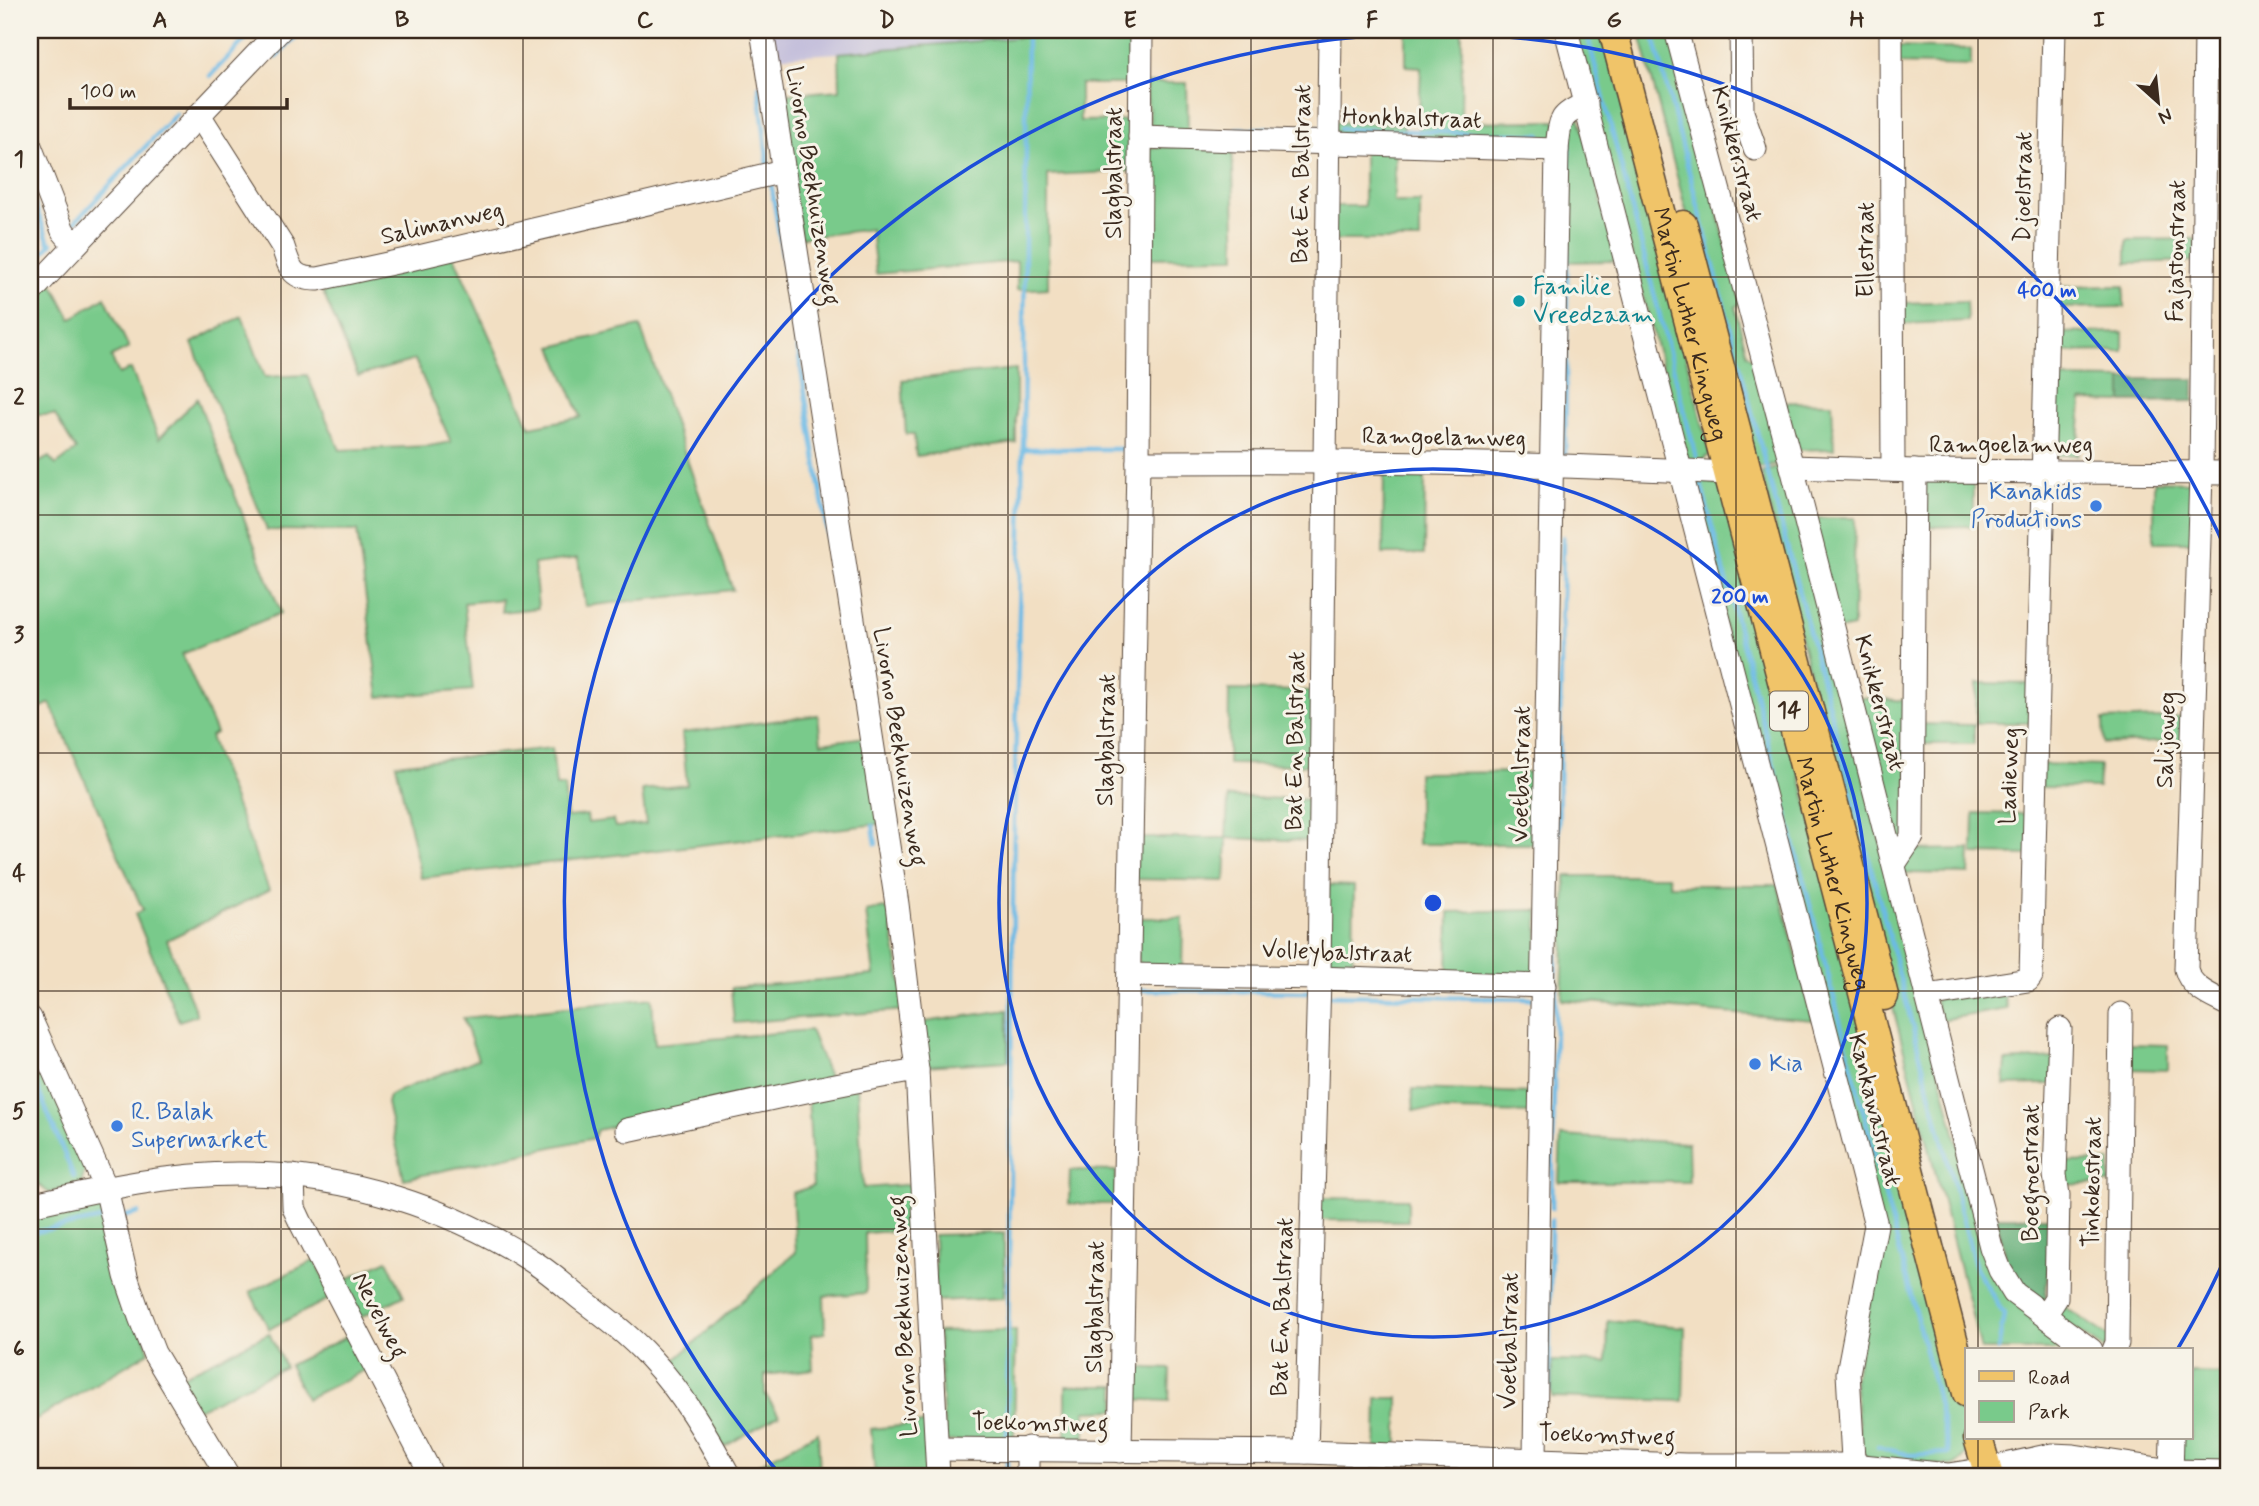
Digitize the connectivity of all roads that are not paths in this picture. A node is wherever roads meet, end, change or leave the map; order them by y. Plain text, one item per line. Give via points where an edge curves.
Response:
1 (280, 30) edge
2 (761, 30) edge
3 (1141, 30) edge
4 (1330, 30) edge
5 (1566, 30) edge
6 (1613, 30) edge
7 (1631, 30) edge
8 (1676, 30) edge
9 (1741, 30) edge
10 (1891, 30) edge
11 (2054, 30) edge
12 (2206, 30) edge
13 (1586, 104) junction
14 (199, 115) junction
15 (1140, 137) junction
16 (1328, 143) junction
17 (30, 146) edge
18 (1755, 149) dead end
19 (1557, 150) junction
20 (783, 171) junction
21 (74, 244) junction
22 (30, 293) edge
23 (1138, 461) junction
24 (1326, 461) junction
25 (1554, 466) junction
26 (1792, 467) junction
27 (1679, 470) junction
28 (1737, 470) junction
29 (1904, 471) junction
30 (2044, 471) junction
31 (2201, 473) junction
32 (2229, 473) edge
33 (1894, 864) junction
34 (1129, 975) junction
35 (1320, 978) junction
36 (1544, 986) junction
37 (1927, 996) junction
38 (2221, 1001) edge
39 (2121, 1014) dead end
40 (30, 1018) edge
41 (2060, 1029) dead end
42 (917, 1070) junction
43 (627, 1130) dead end
44 (293, 1176) junction
45 (106, 1188) junction
46 (30, 1205) edge
47 (2045, 1315) junction
48 (1974, 1348) edge
49 (2088, 1348) edge
50 (2115, 1348) edge
51 (1965, 1385) edge
52 (1980, 1440) edge
53 (2172, 1440) edge
54 (1028, 1448) junction
55 (938, 1449) junction
56 (1120, 1451) junction
57 (1306, 1452) junction
58 (1997, 1465) edge
59 (1548, 1466) edge
60 (1398, 1467) edge
61 (1854, 1471) edge
62 (2229, 1472) edge
63 (2171, 1474) edge
64 (228, 1476) edge
65 (432, 1476) edge
66 (729, 1476) edge
67 (939, 1476) edge
68 (1028, 1476) edge

1 - 14 street
2 - 20 street, Livorno Beekhuizenweg
3 - 15 street, Slagbalstraat
4 - 16 street, Bat En Balstraat
5 - 13 street, Kankawastraat
6 - 28 main road, Martin Luther Kingweg / 14
7 - 28 main road, Martin Luther Kingweg / 14
8 - 26 street, Knikkerstraat
9 - 18 street via 1742,112
10 - 29 street, Ellestraat
11 - 30 street, Djoelstraat
12 - 31 street, Fajastonstraat
13 - 19 street, Voetbalstraat via 1562,118
13 - 27 street, Kankawastraat
14 - 20 street, Salimanweg via 283,247 290,268 309,279
14 - 21 street
15 - 16 street, Honkbalstraat
15 - 23 street, Slagbalstraat
16 - 19 street, Honkbalstraat
16 - 24 street, Bat En Balstraat
17 - 21 street via 63,231
19 - 25 street, Voetbalstraat
20 - 42 street, Livorno Beekhuizenweg via 897,904
21 - 22 street
23 - 24 street, Ramgoelamweg
23 - 34 street, Slagbalstraat
24 - 25 street, Ramgoelamweg
24 - 35 street, Bat En Balstraat
25 - 27 street, Ramgoelamweg
25 - 36 street, Voetbalstraat
26 - 29 street, Ramgoelamweg
26 - 33 street, Knikkerstraat
27 - 28 street, Ramgoelamweg
27 - 61 street, Kankawastraat via 1876,1225 1848,1373
28 - 48 main road, Martin Luther Kingweg / 14
28 - 51 main road, Martin Luther Kingweg / 14
29 - 30 street, Ramgoelamweg
29 - 33 street, Ellestraat via 1912,837
30 - 31 street, Ramgoelamweg
30 - 37 street, Ladieweg via 2031,976
31 - 32 street, Ramgoelamweg
31 - 38 street, Salijoweg via 2186,969 2193,983
33 - 37 street, Knikkerstraat
34 - 35 street, Volleybalstraat
34 - 56 street, Slagbalstraat
35 - 36 street, Volleybalstraat
35 - 57 street, Bat En Balstraat
36 - 59 street, Voetbalstraat via 1537,1215
37 - 47 street, Knikkerstraat via 1991,1247 2014,1293
39 - 50 street, Tinkokostraat
40 - 45 street
41 - 47 street, Boegroestraat via 2056,1298
42 - 43 street via 841,1082
42 - 55 street, Livorno Beekhuizenweg
44 - 45 street via 217,1175
44 - 65 street, Nevelweg via 294,1208
44 - 66 street via 399,1199 449,1217 537,1264 652,1360 693,1413
45 - 46 street
45 - 64 street via 126,1276 154,1353
47 - 49 street, Knikkerstraat
52 - 58 main road
53 - 63 street
54 - 55 street, Toekomstweg
54 - 56 street, Toekomstweg
54 - 68 street
55 - 67 street, Livorno Beekhuizenweg
56 - 57 street, Toekomstweg
57 - 60 street, Toekomstweg
58 - 61 street, Toekomstweg via 1948,1475
58 - 63 street, Toekomstweg via 2052,1455 2074,1456
59 - 60 street, Toekomstweg
59 - 61 street, Toekomstweg
62 - 63 street, Toekomstweg

